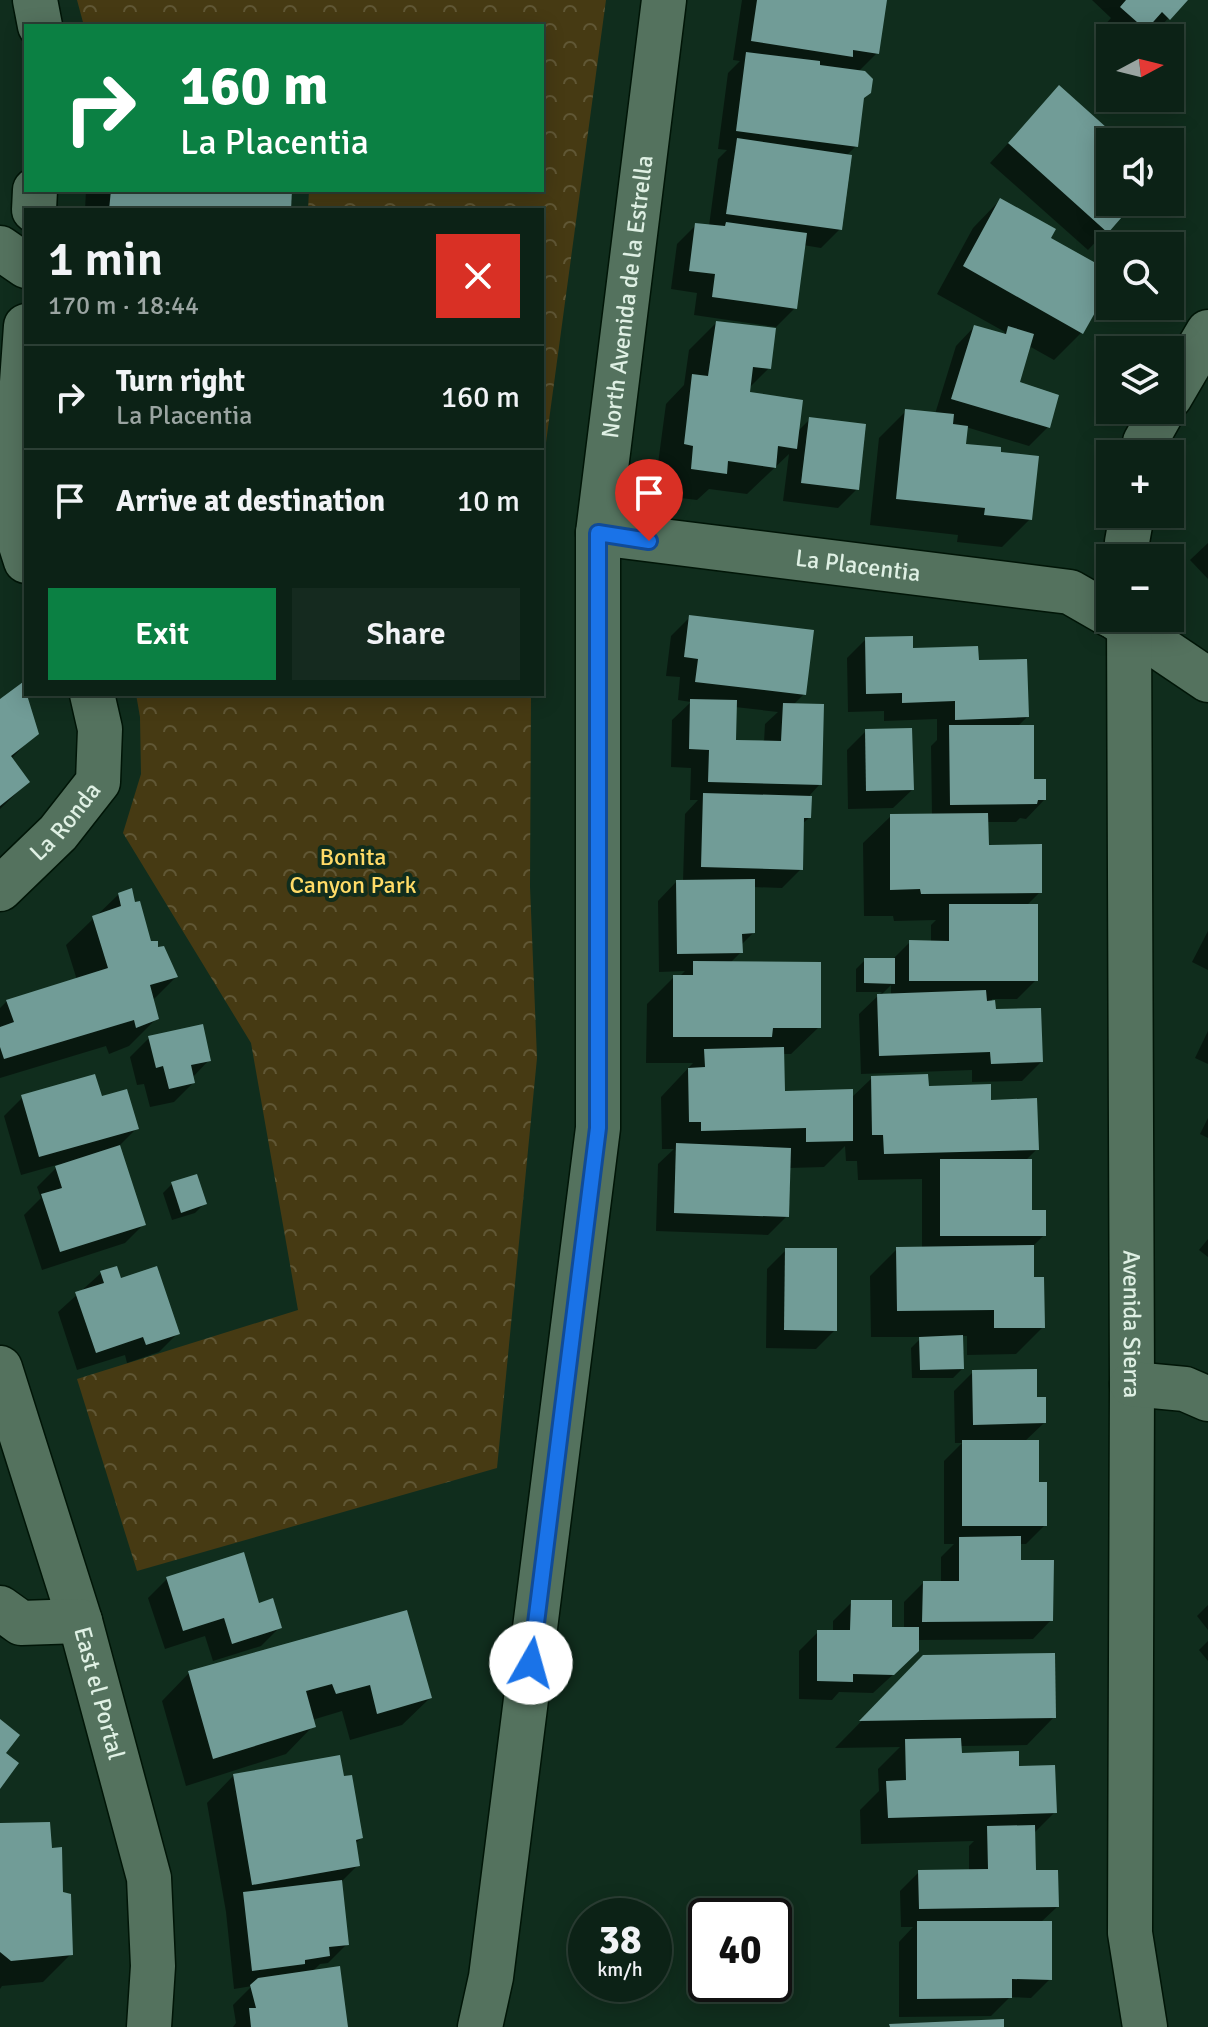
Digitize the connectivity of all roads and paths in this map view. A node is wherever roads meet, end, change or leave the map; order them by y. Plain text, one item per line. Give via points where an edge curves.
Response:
1 (35, 0) edge
2 (664, 0) edge
3 (40, 24) edge
4 (0, 248) edge
5 (24, 265) edge
6 (1208, 332) edge
7 (24, 354) edge
8 (1184, 373) edge
9 (598, 533) junction
10 (24, 555) edge
11 (1096, 606) edge
12 (1121, 632) edge
13 (1140, 632) edge
14 (1208, 680) edge
15 (92, 696) edge
16 (0, 889) edge
17 (0, 1368) edge
18 (1132, 1384) junction
19 (1208, 1399) edge
20 (0, 1608) edge
21 (80, 1621) junction
22 (149, 2027) edge
23 (480, 2027) edge
24 (1145, 2027) edge

1 - 3 street
2 - 9 street, North Avenida de la Estrella
4 - 5 street
6 - 8 street
7 - 10 street via 15,481 16,530
9 - 11 street, La Placentia via 1070,592
9 - 23 street, North Avenida de la Estrella via 598,1128 491,1977
12 - 18 street, Avenida Sierra
13 - 14 street, La Placentia
15 - 16 street, La Ronda via 100,729 98,782 58,833
17 - 21 street, East el Portal
18 - 19 street via 1185,1389
18 - 24 street, Avenida Sierra via 1130,1933
20 - 21 street via 21,1623
21 - 22 street, East el Portal via 149,1878

